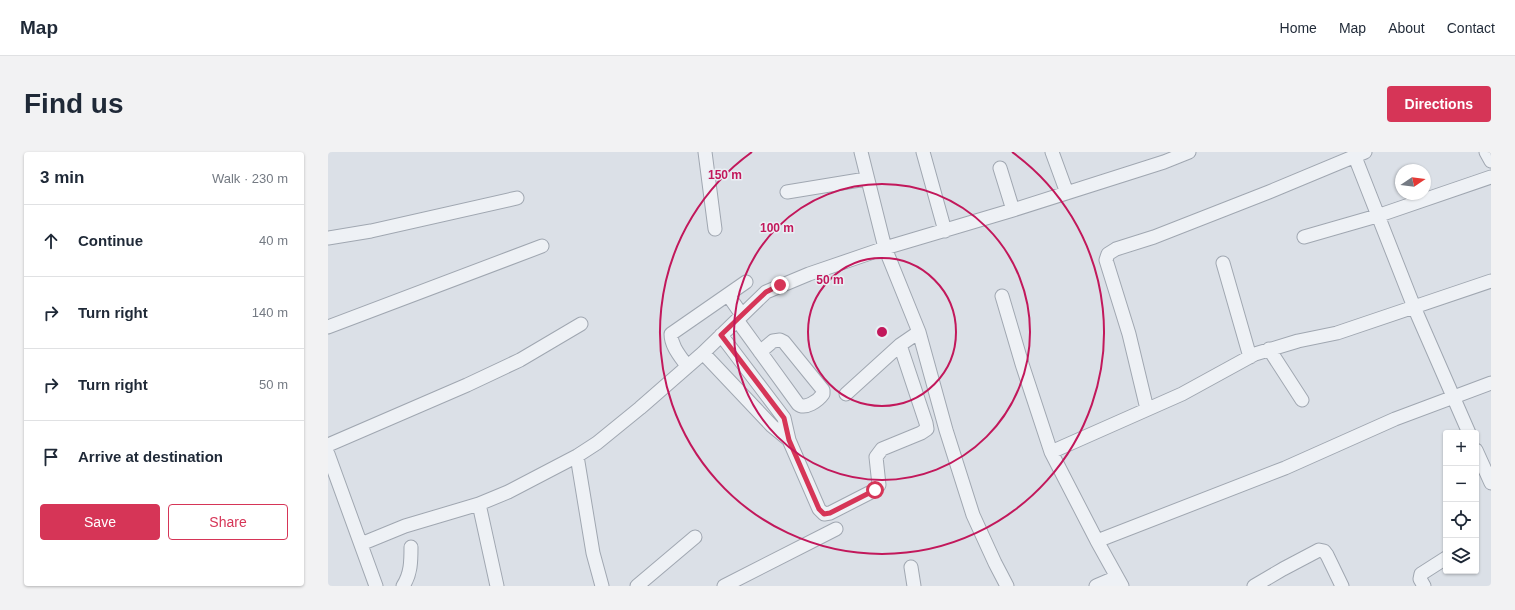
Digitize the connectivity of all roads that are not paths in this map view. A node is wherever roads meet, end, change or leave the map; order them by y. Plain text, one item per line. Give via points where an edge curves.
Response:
1 (705, 152) edge
2 (861, 152) edge
3 (923, 152) edge
4 (1052, 152) edge
5 (1189, 152) edge
6 (1486, 152) edge
7 (1360, 155) edge
8 (1491, 161) edge
9 (1000, 168) dead end
10 (1491, 177) edge
11 (866, 179) junction
12 (787, 192) dead end
13 (1067, 193) junction
14 (518, 198) dead end
15 (1013, 210) junction
16 (1377, 216) junction
17 (715, 230) dead end
18 (945, 231) junction
19 (328, 238) edge
20 (1304, 238) dead end
21 (542, 246) dead end
22 (885, 248) junction
23 (1223, 264) dead end
24 (1491, 281) edge
25 (746, 282) dead end
26 (728, 295) junction
27 (1002, 296) dead end
28 (1414, 307) junction
29 (739, 317) junction
30 (581, 324) dead end
31 (328, 328) edge
32 (919, 332) junction
33 (721, 335) junction
34 (900, 345) junction
35 (1269, 349) junction
36 (703, 352) junction
37 (760, 352) junction
38 (1250, 357) junction
39 (742, 364) junction
40 (687, 366) junction
41 (726, 377) junction
42 (1491, 383) edge
43 (846, 394) dead end
44 (1452, 397) junction
45 (1302, 400) dead end
46 (1147, 409) junction
47 (777, 410) junction
48 (766, 419) junction
49 (1467, 430) edge
50 (789, 440) junction
51 (1051, 452) junction
52 (328, 453) edge
53 (577, 456) junction
54 (1479, 457) edge
55 (1491, 483) edge
56 (479, 504) junction
57 (836, 529) dead end
58 (695, 537) dead end
59 (1097, 541) junction
60 (361, 544) junction
61 (411, 546) dead end
62 (1443, 560) edge
63 (911, 567) dead end
64 (1120, 582) edge
65 (376, 586) edge
66 (403, 586) edge
67 (497, 586) edge
68 (602, 586) edge
69 (637, 586) edge
70 (724, 586) edge
71 (914, 586) edge
72 (1007, 586) edge
73 (1096, 586) edge
74 (1254, 586) edge
75 (1342, 586) edge
76 (1424, 586) edge

1 - 17 street
2 - 11 street
3 - 18 street
4 - 13 street
5 - 13 street
6 - 8 street
7 - 16 street
7 - 46 street via 1108,254 1106,260 1129,334
9 - 15 street
10 - 16 street
11 - 12 street
11 - 22 street
13 - 15 street
14 - 19 street via 371,231
15 - 18 street
16 - 20 street
16 - 28 street
18 - 22 street
21 - 31 street
22 - 29 street via 780,285 766,292
22 - 32 street
23 - 38 street
24 - 28 street
25 - 26 street
26 - 29 street
26 - 40 street via 671,334 673,345
27 - 51 street
28 - 35 street via 1337,333
28 - 44 street
29 - 33 street
29 - 37 street
30 - 52 street via 520,360
32 - 34 street
32 - 72 street via 973,515
33 - 36 street
33 - 39 street
34 - 43 street
34 - 50 street via 927,429 882,449 876,457 879,485 875,490 824,514 819,509
35 - 38 street
35 - 45 street
36 - 40 street
36 - 41 street
37 - 37 street via 773,341 784,342 823,390 821,397 806,407 801,407
38 - 46 street via 1182,394
39 - 41 street
39 - 47 street
40 - 53 street via 628,418
41 - 48 street
42 - 44 street
44 - 49 street
44 - 59 street via 1395,419 1285,468
46 - 51 street
47 - 48 street
47 - 50 street via 784,418
48 - 50 street
51 - 59 street
52 - 60 street
53 - 56 street via 527,483
53 - 68 street via 593,553
54 - 55 street
56 - 60 street via 405,526
56 - 67 street
57 - 70 street
58 - 69 street
59 - 64 street
60 - 65 street
61 - 66 street via 411,566
62 - 76 street via 1421,574 1420,579
63 - 71 street
64 - 73 street
74 - 75 street via 1319,550 1327,555

